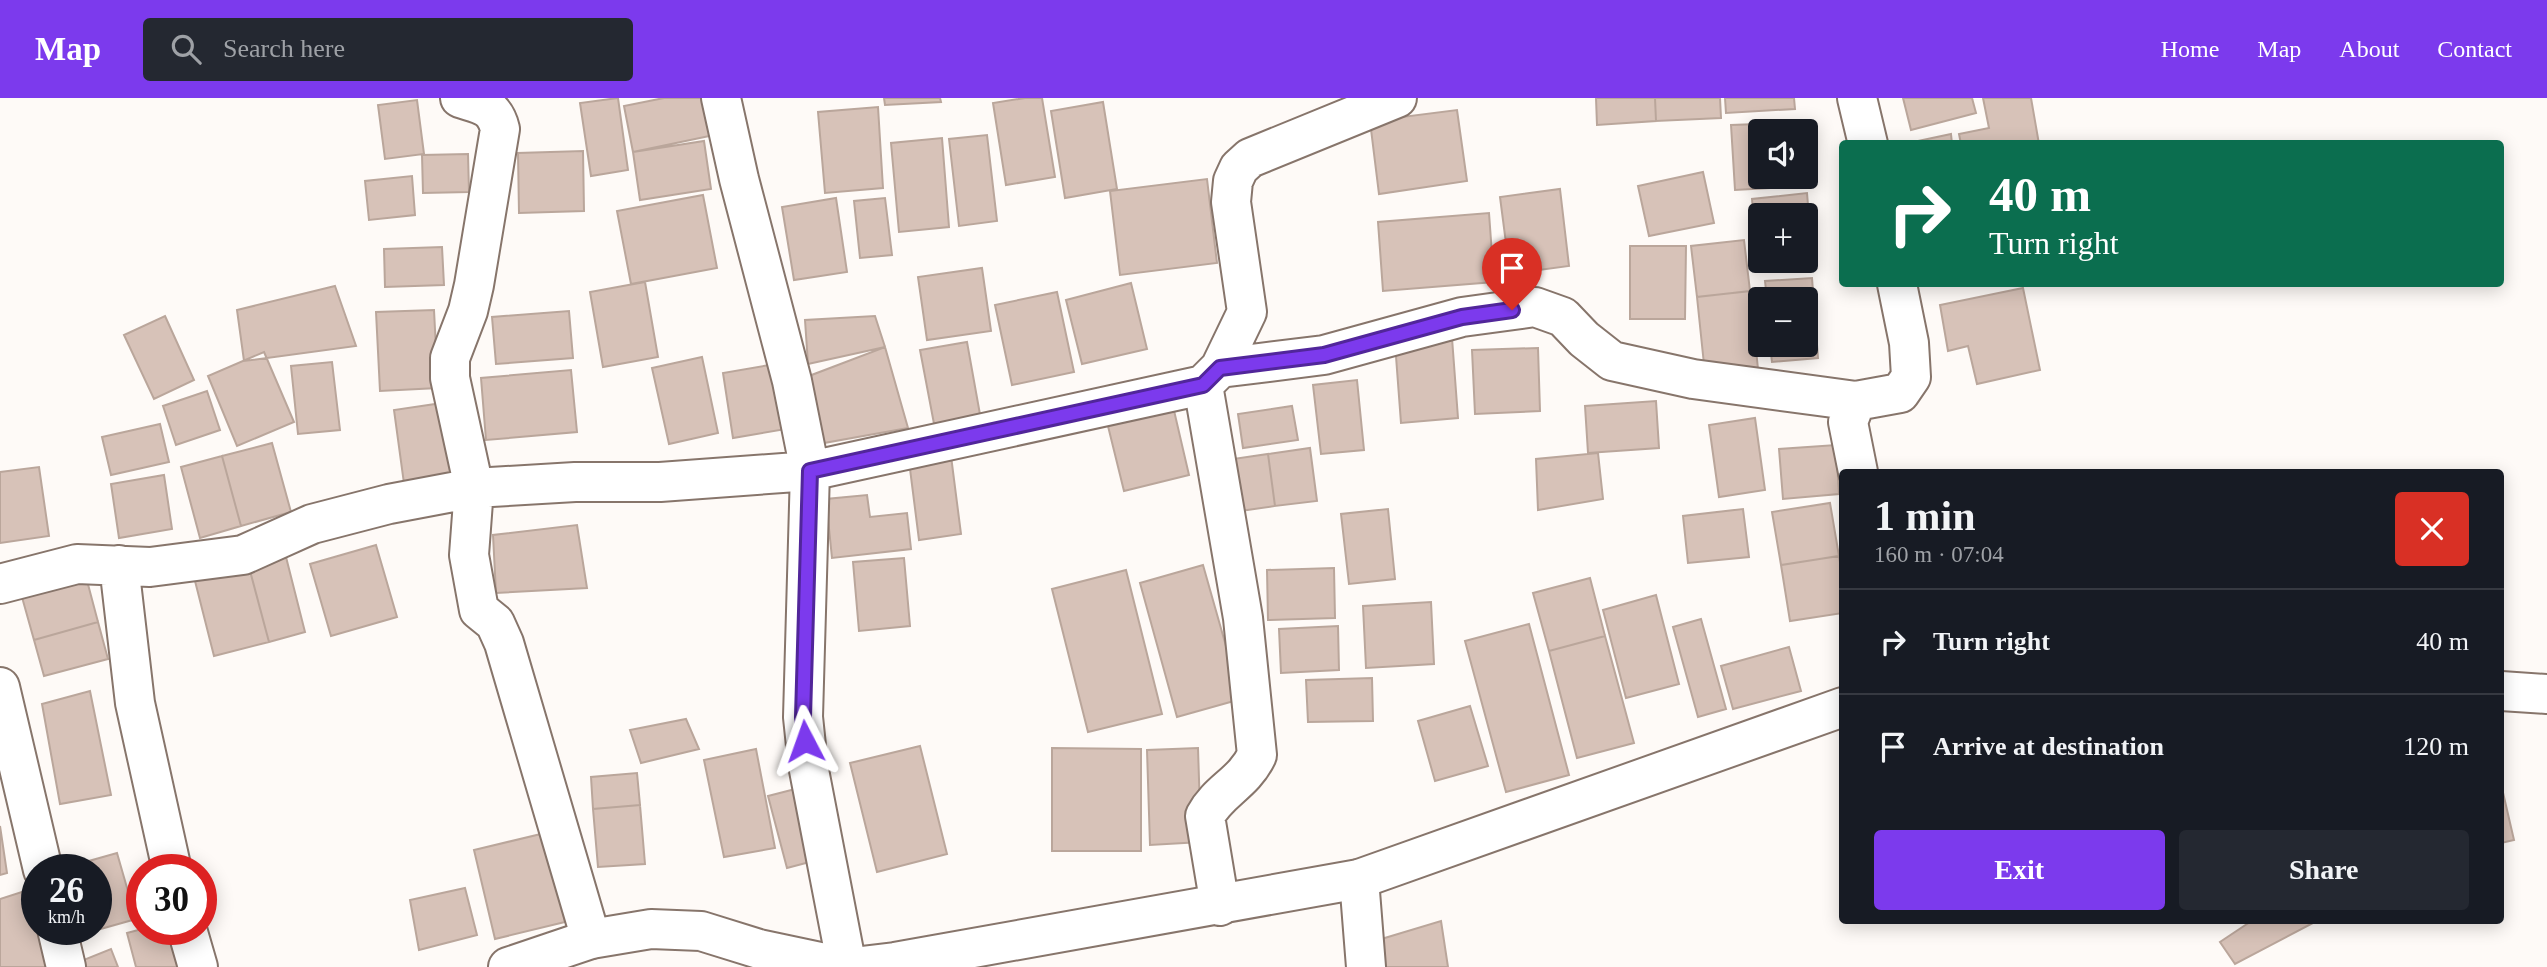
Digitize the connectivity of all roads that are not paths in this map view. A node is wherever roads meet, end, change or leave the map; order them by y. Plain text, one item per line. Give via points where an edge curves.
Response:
1 (460, 98) edge
2 (721, 98) edge
3 (1396, 98) edge
4 (1857, 98) edge
5 (1867, 140) edge
6 (1898, 287) edge
7 (1211, 377) junction
8 (1856, 401) junction
9 (1857, 469) edge
10 (810, 471) junction
11 (474, 488) junction
12 (119, 565) junction
13 (0, 584) edge
14 (0, 687) edge
15 (2504, 691) edge
16 (2547, 694) edge
17 (1839, 708) edge
18 (39, 854) edge
19 (168, 854) edge
20 (1359, 880) junction
21 (1220, 906) junction
22 (592, 939) junction
23 (61, 945) edge
24 (192, 945) edge
25 (66, 967) edge
26 (198, 967) edge
27 (509, 967) edge
28 (846, 967) edge
29 (853, 967) edge
30 (1366, 967) edge

1 - 11 street via 496,115 500,129 474,285 450,358 450,378
2 - 10 street
3 - 7 street via 1251,158 1239,168 1231,202 1247,312
4 - 5 street
6 - 8 street via 1912,377 1900,393
7 - 8 street via 1324,355 1462,317 1535,307 1563,317 1612,361 1693,379
7 - 10 street
7 - 21 street via 1258,755 1249,772 1212,804 1205,816
8 - 9 street via 1848,422
10 - 11 street
10 - 28 street via 803,717
11 - 12 street via 312,524 243,555 150,567
11 - 22 street via 469,555 479,610 495,623 504,643
12 - 13 street via 77,564
12 - 19 street via 135,703
14 - 18 street
15 - 16 street
17 - 20 street
20 - 21 street
20 - 30 street
21 - 29 street
22 - 27 street
22 - 28 street via 650,929 701,931
23 - 25 street
24 - 26 street

